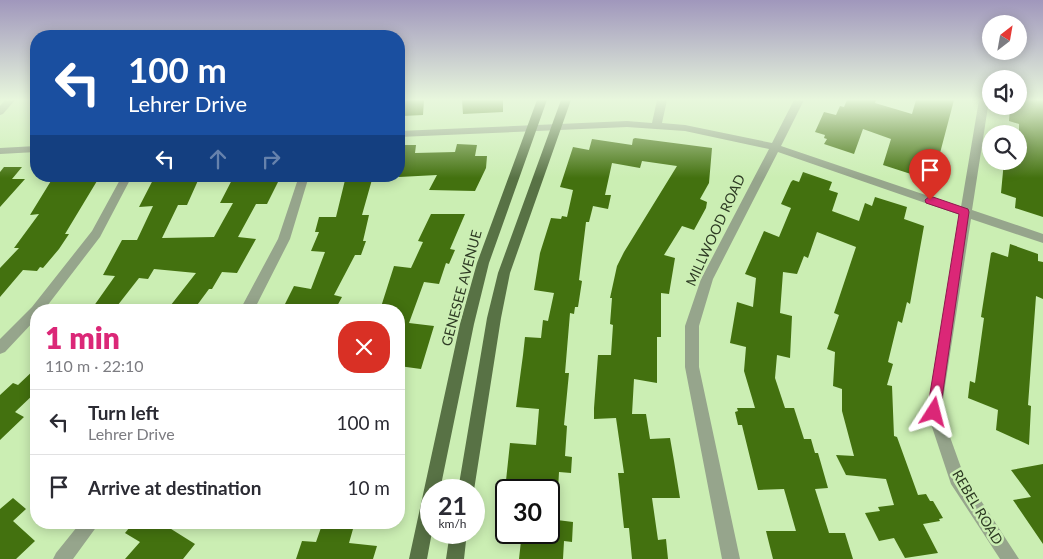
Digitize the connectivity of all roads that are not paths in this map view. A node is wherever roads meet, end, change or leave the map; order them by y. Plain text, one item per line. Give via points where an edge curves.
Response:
1 (556, 126) edge
2 (558, 126) edge
3 (647, 126) edge
4 (785, 126) edge
5 (979, 126) edge
6 (532, 127) junction
7 (656, 127) joint
8 (405, 134) edge
9 (774, 147) junction
10 (30, 149) edge
11 (0, 151) edge
12 (123, 182) edge
13 (302, 182) edge
14 (964, 212) junction
15 (1043, 239) edge
16 (42, 304) edge
17 (250, 304) edge
18 (30, 317) edge
19 (0, 348) edge
20 (434, 479) edge
21 (468, 479) edge
22 (86, 529) edge
23 (421, 544) edge
24 (457, 544) edge
25 (62, 559) edge
26 (418, 559) edge
27 (455, 559) edge
28 (731, 559) edge
29 (1010, 559) edge

1 - 6 street
2 - 21 main road via 504,273
3 - 7 street
4 - 9 street, MILLWOOD ROAD
5 - 14 street, REBEL ROAD
6 - 8 street
6 - 20 main road, GENESEE AVENUE via 481,272
7 - 9 street via 685,128
9 - 14 street
9 - 28 street, MILLWOOD ROAD via 707,279 692,326 692,367
10 - 11 street
12 - 16 street via 96,234
13 - 17 street via 284,239
14 - 15 street
14 - 29 street, REBEL ROAD via 934,412 957,478
18 - 19 street
22 - 25 street
23 - 26 main road
24 - 27 main road

